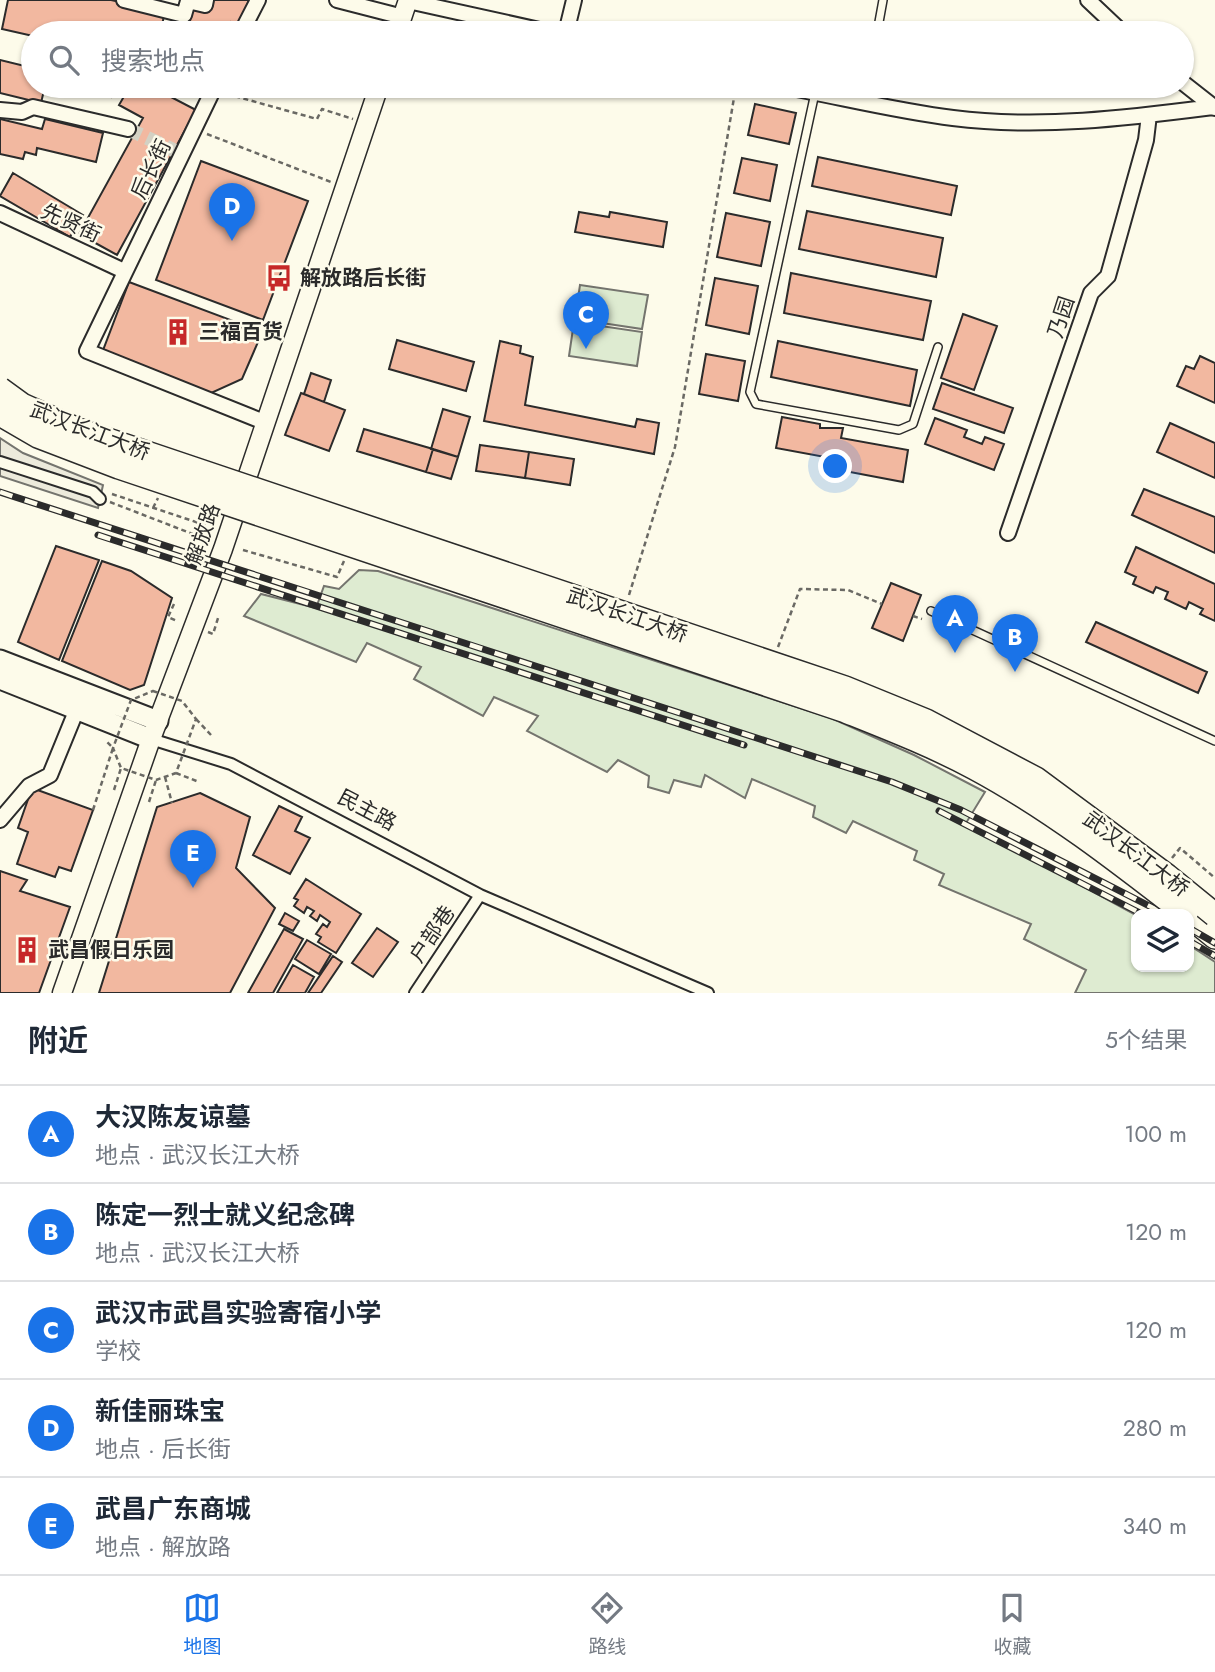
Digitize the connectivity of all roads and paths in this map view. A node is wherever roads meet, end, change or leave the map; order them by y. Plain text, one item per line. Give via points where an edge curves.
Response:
1 (124, 0) edge
2 (206, 0) edge
3 (258, 0) edge
4 (337, 0) edge
5 (574, 0) edge
6 (883, 0) edge
7 (1088, 0) edge
8 (404, 13) edge
9 (248, 21) edge
10 (464, 21) edge
11 (569, 21) edge
12 (879, 21) edge
13 (1110, 21) edge
14 (1194, 92) edge
15 (209, 98) edge
16 (247, 98) edge
17 (375, 98) edge
18 (734, 98) edge
19 (814, 98) edge
20 (845, 98) edge
21 (866, 98) edge
22 (865, 102) junction
23 (1214, 108) edge
24 (0, 110) edge
25 (1149, 115) junction
26 (366, 123) junction
27 (128, 129) tunnel mouth
28 (194, 129) junction
29 (344, 187) junction
30 (0, 213) edge
31 (124, 271) junction
32 (938, 347) dead end
33 (0, 389) edge
34 (0, 414) edge
35 (264, 422) junction
36 (0, 463) edge
37 (98, 494) junction
38 (208, 526) dead end
39 (1007, 533) dead end
40 (198, 536) dead end
41 (350, 546) junction
42 (243, 550) dead end
43 (174, 604) dead end
44 (882, 604) dead end
45 (931, 611) dead end
46 (623, 614) junction
47 (219, 615) dead end
48 (177, 621) dead end
49 (205, 631) dead end
50 (0, 660) edge
51 (771, 663) junction
52 (0, 679) edge
53 (77, 709) junction
54 (196, 719) junction
55 (158, 721) junction
56 (97, 733) dead end
57 (211, 735) dead end
58 (151, 739) junction
59 (1215, 741) edge
60 (113, 748) junction
61 (121, 768) junction
62 (176, 773) junction
63 (165, 777) junction
64 (156, 780) junction
65 (199, 782) dead end
66 (114, 790) dead end
67 (149, 802) dead end
68 (172, 803) dead end
69 (93, 810) dead end
70 (0, 820) edge
71 (1162, 872) junction
72 (1215, 878) edge
73 (480, 895) junction
74 (1180, 909) edge
75 (1215, 915) edge
76 (1194, 920) edge
77 (1215, 937) edge
78 (62, 993) edge
79 (415, 993) edge
80 (708, 993) edge

1 - 2 street via 184,15 188,1 205,5
3 - 9 street
4 - 8 street
5 - 11 street
6 - 12 lane
7 - 13 street
8 - 10 street
14 - 23 street
15 - 28 street, 后长街
16 - 26 path via 317,119 322,109
17 - 26 street, 解放路
18 - 46 path via 675,447
19 - 32 lane via 750,392 756,404 899,430 913,424
20 - 22 street
21 - 22 lane
22 - 25 street via 953,118 1026,122
23 - 25 street
24 - 27 street via 22,112 33,107
25 - 39 street, 乃园 via 1108,276 1091,293
26 - 29 street, 解放路
28 - 29 path
28 - 31 street, 后长街
29 - 35 street, 解放路
30 - 31 street, 先贤街
31 - 35 street, 后长街 via 87,351
33 - 46 highway, 武汉长江大桥, bridge via 22,405 78,430
34 - 41 highway, 武汉长江大桥, bridge via 70,450
35 - 55 street, 解放路 via 223,549
36 - 37 street
37 - 38 path
37 - 40 path
41 - 42 path via 337,577
41 - 74 highway, 武汉长江大桥, bridge via 843,710 919,740 1029,800
43 - 48 path via 168,617
44 - 51 path via 848,590 800,589
45 - 59 lane
46 - 51 highway, 武汉长江大桥, bridge
47 - 49 path via 213,634
50 - 55 main road
51 - 71 highway, 武汉长江大桥, bridge via 915,716 987,751 1036,779
52 - 53 main road, 民主路
53 - 58 main road, 民主路
53 - 70 street via 50,775 29,786
54 - 57 path
54 - 60 path, bridge via 182,701 153,691 131,700
54 - 62 path, bridge
55 - 58 street, 解放路
56 - 60 path
58 - 73 street, 民主路 via 231,764
58 - 78 street, 解放路
60 - 61 path, bridge
60 - 69 path
61 - 64 path, bridge
61 - 66 path
62 - 63 path, bridge
62 - 65 path
63 - 64 path, bridge
63 - 68 path
64 - 67 path
71 - 72 path via 1180,848
71 - 75 highway, 武汉长江大桥, bridge
73 - 79 street, 户部巷
73 - 80 street, 民主路
76 - 77 highway, 武汉长江大桥

